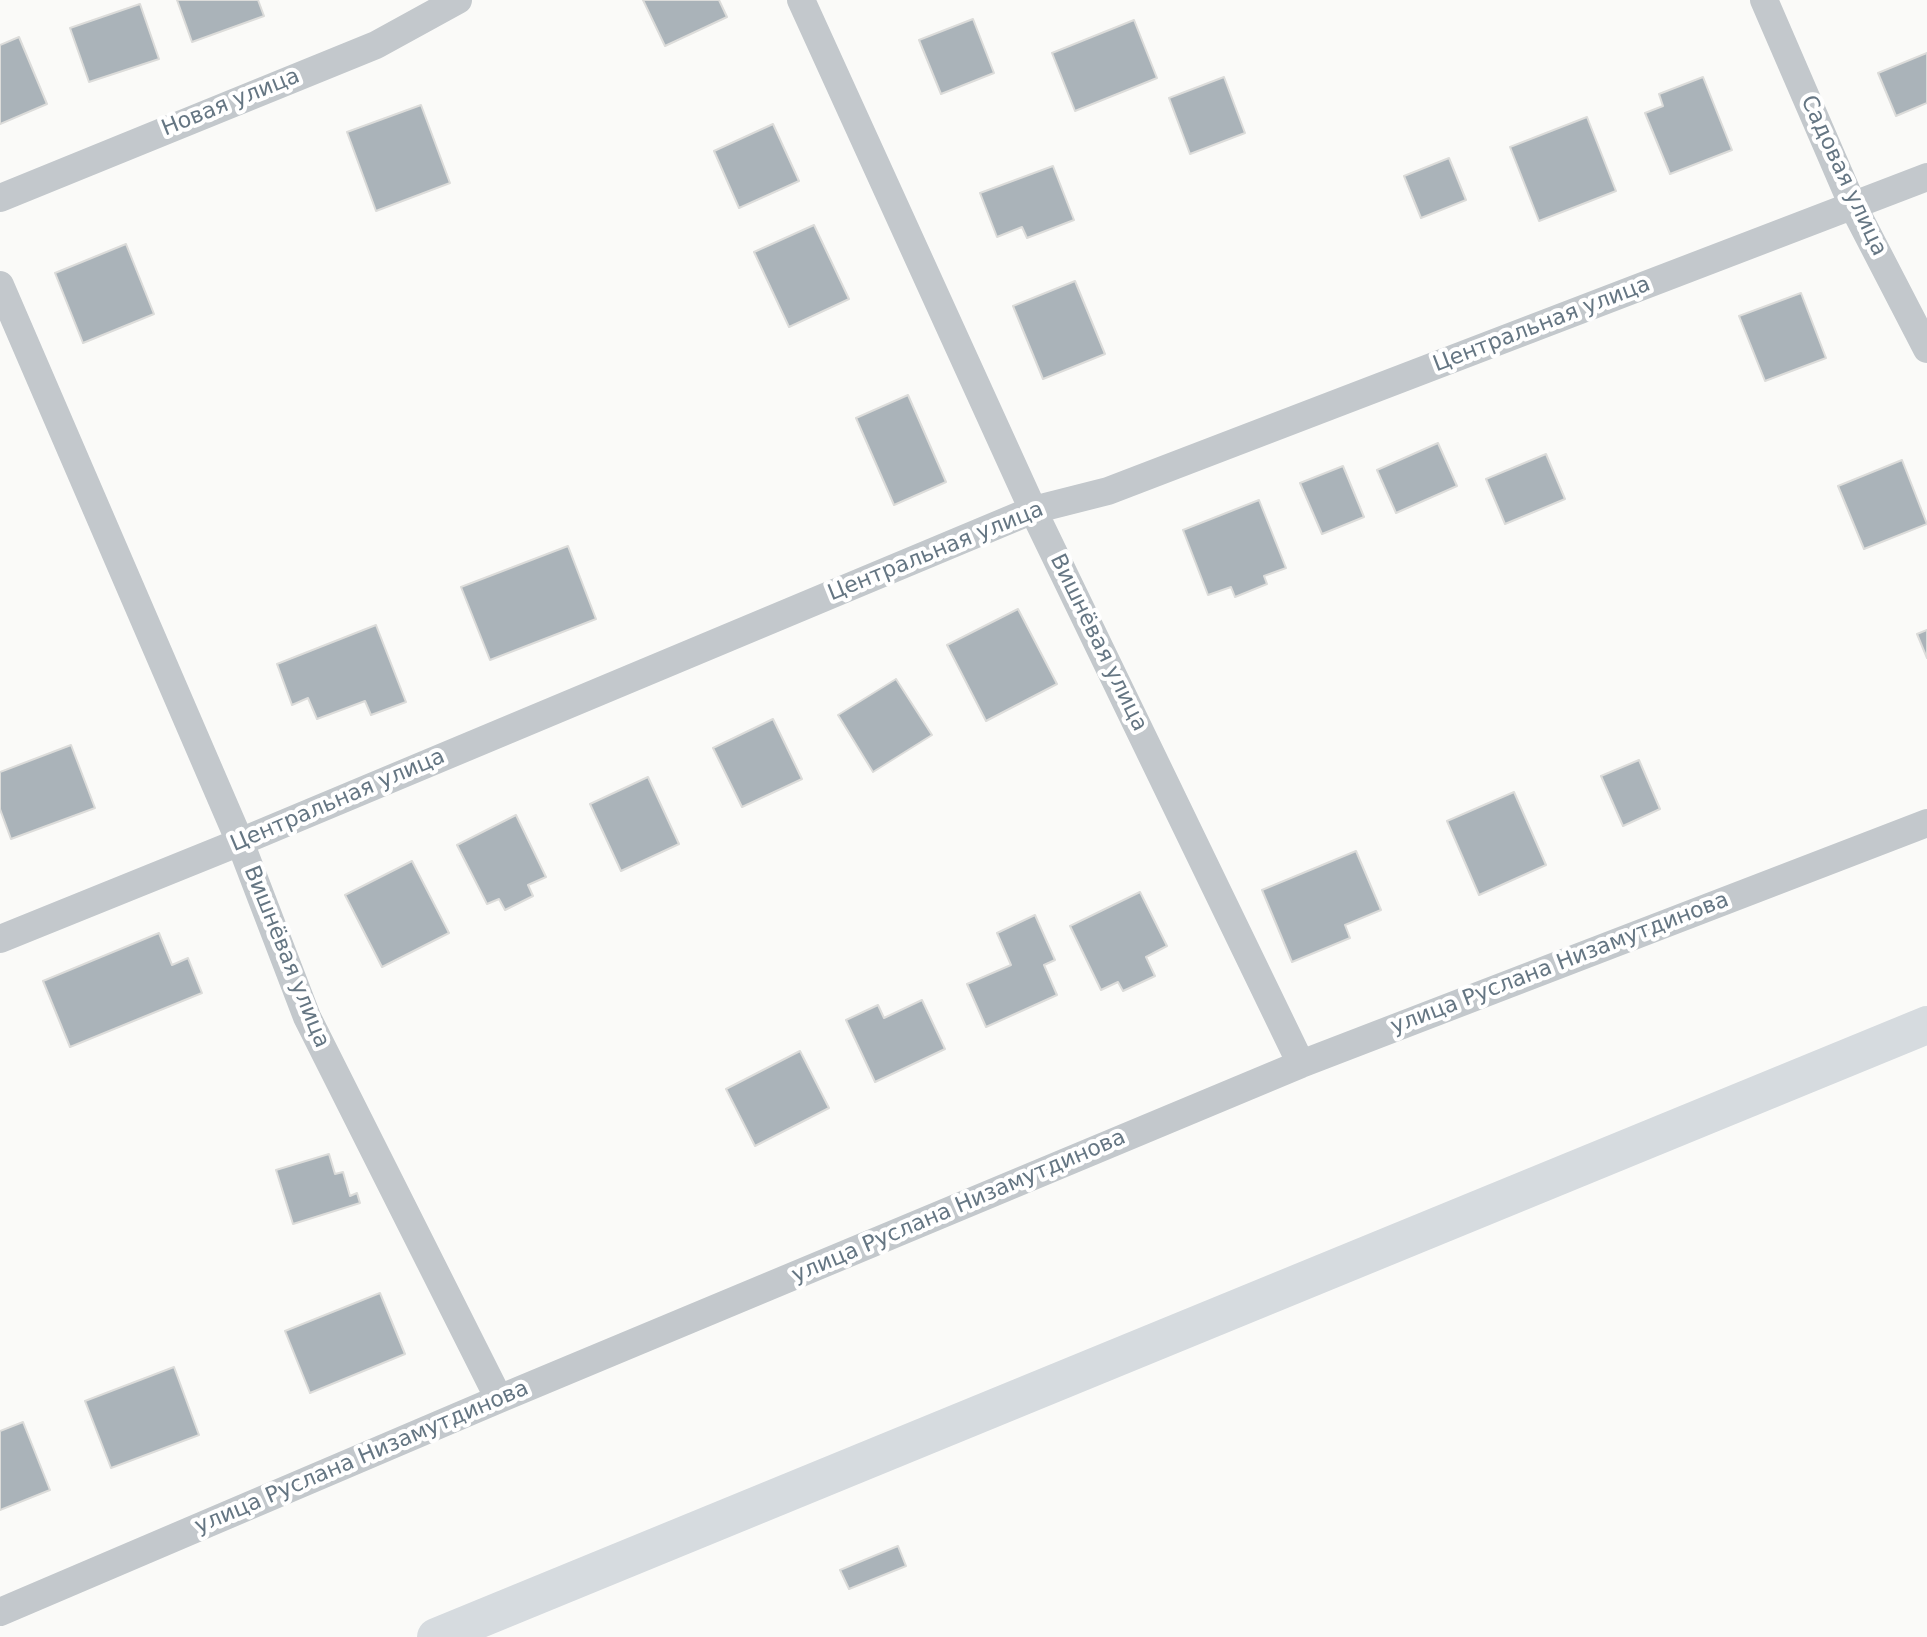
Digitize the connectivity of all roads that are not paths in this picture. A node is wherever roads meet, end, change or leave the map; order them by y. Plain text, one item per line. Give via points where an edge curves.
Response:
1 (458, 0) edge
2 (801, 0) edge
3 (1769, 2) edge
4 (1927, 177) edge
5 (0, 198) edge
6 (1853, 206) junction
7 (0, 285) edge
8 (1927, 349) edge
9 (1033, 510) junction
10 (1927, 823) edge
11 (240, 842) junction
12 (0, 939) edge
13 (1927, 1025) edge
14 (1301, 1064) junction
15 (499, 1399) junction
16 (0, 1612) edge
17 (436, 1637) edge

1 - 5 street, Новая улица via 376,45
2 - 9 street, Вишнёвая улица
3 - 6 street, Садовая улица
4 - 6 street, Центральная улица
6 - 8 street, Садовая улица
6 - 9 street, Центральная улица via 1108,491
7 - 11 street, Вишнёвая улица
9 - 11 street, Центральная улица
9 - 14 street, Вишнёвая улица
10 - 14 street, улица Руслана Низамутдинова
11 - 12 street, Центральная улица
11 - 15 street, Вишнёвая улица via 307,1017
13 - 17 main road
14 - 15 street, улица Руслана Низамутдинова
15 - 16 street, улица Руслана Низамутдинова

